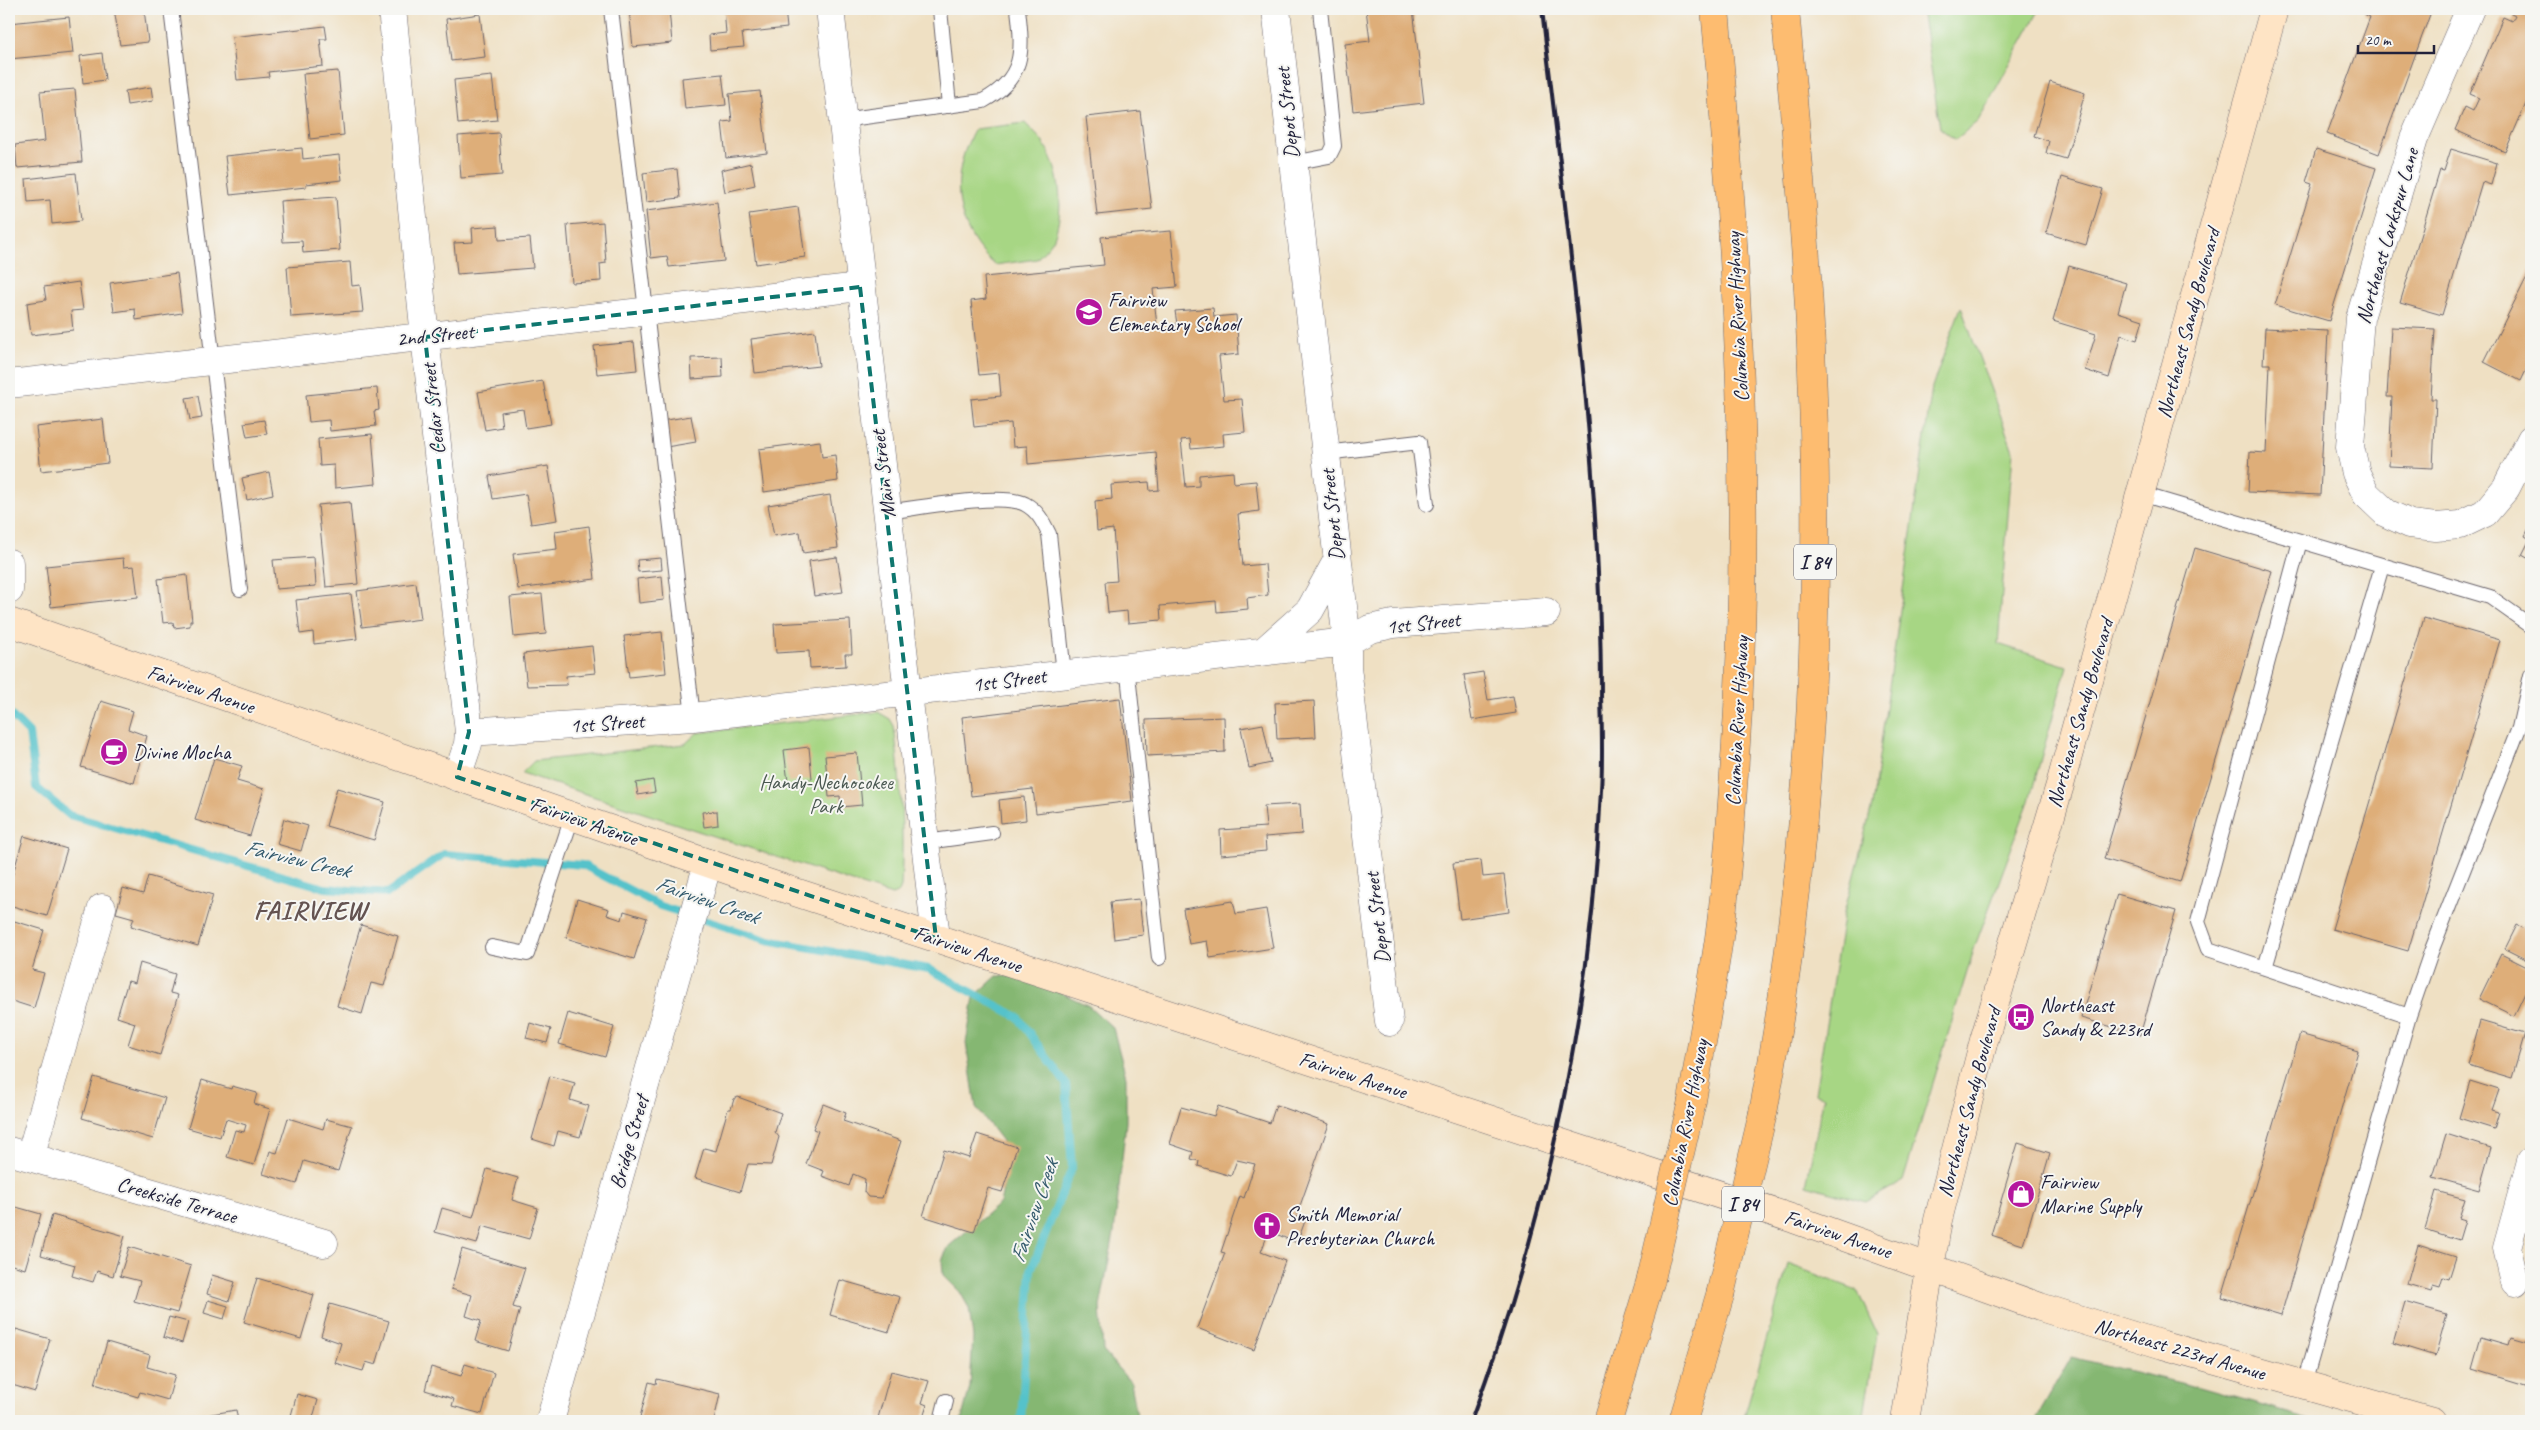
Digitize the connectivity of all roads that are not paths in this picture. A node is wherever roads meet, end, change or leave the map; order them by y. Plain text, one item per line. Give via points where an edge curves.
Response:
1 (170, 9) edge
2 (392, 9) edge
3 (611, 9) edge
4 (830, 9) edge
5 (940, 9) edge
6 (1018, 9) edge
7 (1276, 9) edge
8 (1320, 9) edge
9 (1715, 9) edge
10 (1785, 9) edge
11 (2274, 9) edge
12 (2470, 9) edge
13 (949, 106) junction
14 (842, 120) junction
15 (1293, 163) junction
16 (860, 287) junction
17 (646, 311) junction
18 (425, 337) junction
19 (213, 360) junction
20 (9, 384) edge
21 (2531, 439) edge
22 (1325, 453) junction
23 (2141, 494) junction
24 (1427, 504) dead end
25 (887, 512) junction
26 (2300, 541) junction
27 (1337, 561) junction
28 (9, 563) edge
29 (2382, 566) junction
30 (240, 588) dead end
31 (9, 590) edge
32 (1546, 612) dead end
33 (9, 622) edge
34 (2531, 626) edge
35 (1346, 642) junction
36 (1264, 651) junction
37 (1126, 666) junction
38 (1064, 674) junction
39 (2531, 675) edge
40 (909, 692) junction
41 (693, 717) junction
42 (469, 732) junction
43 (457, 777) junction
44 (572, 817) junction
45 (992, 833) dead end
46 (926, 842) junction
47 (708, 863) junction
48 (102, 908) dead end
49 (936, 938) junction
50 (492, 947) dead end
51 (1159, 958) dead end
52 (2265, 968) junction
53 (2409, 1016) junction
54 (1390, 1022) dead end
55 (19, 1154) edge
56 (2531, 1161) edge
57 (324, 1243) dead end
58 (1931, 1268) junction
59 (2515, 1282) dead end
60 (2304, 1384) junction
61 (946, 1401) dead end
62 (550, 1421) edge
63 (941, 1421) edge
64 (1608, 1421) edge
65 (1683, 1421) edge
66 (1905, 1421) edge
67 (2432, 1421) edge

1 - 19 lane
2 - 18 street, Cedar Street
3 - 17 lane
4 - 14 street, Main Street
5 - 13 lane
6 - 13 lane via 1022,44 1010,81 997,94 983,101
7 - 15 street, Depot Street
8 - 15 lane via 1334,146 1329,156
9 - 64 highway, Columbia River Highway, bridge via 1741,364 1744,576 1738,731 1719,937 1692,1101 1651,1279
10 - 65 highway, I 84, bridge via 1811,347 1816,577 1809,762 1791,949 1763,1113 1720,1294
11 - 23 main road, Northeast Sandy Boulevard
12 - 21 street, Northeast Larkspur Lane via 2414,139 2360,318 2350,447 2356,473 2366,494 2386,513 2410,524 2436,527 2460,525 2484,513 2506,488
13 - 14 lane
14 - 16 street, Main Street
15 - 22 street, Depot Street
16 - 17 street, 2nd Street
16 - 25 street, Main Street
17 - 18 street, 2nd Street
17 - 41 lane
18 - 19 street, 2nd Street
18 - 42 street, Cedar Street
19 - 20 street, 2nd Street
19 - 30 lane
22 - 24 lane via 1419,442
22 - 27 street, Depot Street
23 - 26 lane
23 - 58 main road, Northeast Sandy Boulevard via 2060,785 1984,1040 1938,1220
25 - 38 lane via 1006,498 1025,504 1039,514 1049,534
25 - 40 street, Main Street
26 - 29 lane
26 - 52 lane via 2198,922 2208,950
27 - 35 street, Depot Street
27 - 36 street via 1310,610
28 - 31 street
29 - 34 lane via 2490,597
29 - 52 lane
32 - 35 street, 1st Street via 1393,624 1370,629
33 - 43 main road, Fairview Avenue
35 - 36 street, 1st Street
35 - 54 street, Depot Street
36 - 37 street, 1st Street
37 - 38 street, 1st Street
37 - 51 lane
38 - 40 street, 1st Street
39 - 53 lane via 2519,728
40 - 41 street, 1st Street
40 - 46 street, Main Street
41 - 42 street, 1st Street
42 - 43 street, Cedar Street
43 - 44 main road, Fairview Avenue
44 - 47 main road, Fairview Avenue
44 - 50 lane via 527,954
45 - 46 lane
46 - 49 street, Main Street
47 - 49 main road, Fairview Avenue
47 - 62 street, Bridge Street
48 - 55 street, Creekside Terrace
49 - 58 main road, Fairview Avenue via 1794,1219
52 - 53 lane
53 - 60 lane
55 - 57 street, Creekside Terrace
56 - 59 street via 2507,1248
58 - 60 main road, Northeast 223rd Avenue via 2070,1317
58 - 66 main road, Northeast Sandy Boulevard
60 - 67 main road, Northeast 223rd Avenue
61 - 63 lane

